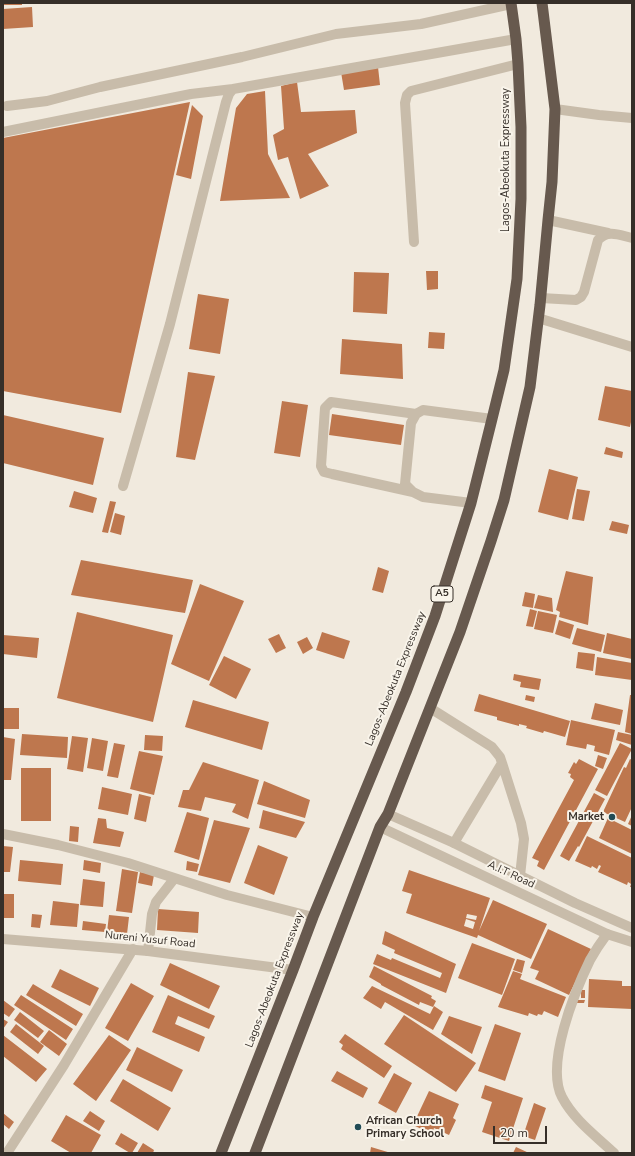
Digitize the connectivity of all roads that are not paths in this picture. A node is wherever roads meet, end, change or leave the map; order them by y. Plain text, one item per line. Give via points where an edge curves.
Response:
1 (511, 3) edge
2 (542, 3) edge
3 (516, 39) junction
4 (518, 64) junction
5 (233, 89) junction
6 (7, 106) dead end
7 (555, 109) junction
8 (632, 118) edge
9 (3, 132) edge
10 (548, 220) junction
11 (608, 233) junction
12 (632, 238) edge
13 (414, 242) dead end
14 (541, 298) junction
15 (538, 318) junction
16 (632, 347) edge
17 (416, 414) junction
18 (492, 420) junction
19 (124, 486) dead end
20 (413, 492) junction
21 (471, 503) junction
22 (430, 708) junction
23 (502, 763) junction
24 (388, 814) junction
25 (380, 827) junction
26 (3, 834) edge
27 (454, 843) junction
28 (520, 876) junction
29 (174, 879) junction
30 (313, 917) junction
31 (632, 928) edge
32 (607, 934) junction
33 (3, 939) edge
34 (632, 942) edge
35 (133, 949) junction
36 (148, 951) junction
37 (293, 970) junction
38 (7, 1153) edge
39 (221, 1153) edge
40 (255, 1153) edge
41 (614, 1153) edge

1 - 3 highway, Lagos-Abeokuta Expressway / A5
1 - 6 street via 421,24 336,34 47,101
2 - 7 highway, A5
3 - 4 highway, Lagos-Abeokuta Expressway / A5
3 - 5 street
4 - 13 street via 411,91 407,95 405,103
4 - 18 highway, Lagos-Abeokuta Expressway / A5 via 521,199 517,279 504,370
5 - 9 street via 191,94
5 - 19 street via 226,102 170,324
7 - 8 street
7 - 10 highway, A5
10 - 11 street
10 - 14 highway, A5
11 - 12 street
11 - 14 street via 598,240 581,297 576,300
14 - 15 highway, A5
15 - 16 street
15 - 22 highway, A5 via 530,387 504,500 460,632
17 - 18 street via 423,410
17 - 20 street via 411,423 405,484
17 - 20 street via 331,402 325,408 320,466 324,472
18 - 21 highway, Lagos-Abeokuta Expressway / A5
20 - 21 street via 423,497
21 - 30 highway, Lagos-Abeokuta Expressway / A5 via 435,616 406,692
22 - 23 street via 492,747
22 - 24 highway, A5
23 - 27 street
23 - 28 street via 524,840
24 - 25 highway, A5
24 - 27 street, A.I.T Road
25 - 32 street, A.I.T Road
25 - 40 highway, A5
26 - 29 street via 128,863
27 - 28 street, A.I.T Road
28 - 31 street, A.I.T Road
29 - 30 street
29 - 36 street via 156,902 152,914
30 - 37 highway, Lagos-Abeokuta Expressway / A5
32 - 34 street, A.I.T Road
32 - 41 street via 590,959 566,1017 556,1074 561,1096 572,1114
33 - 35 street, Nureni Yusuf Road
35 - 36 street, Nureni Yusuf Road
35 - 38 street via 64,1066
36 - 37 street, Nureni Yusuf Road
37 - 39 highway, Lagos-Abeokuta Expressway / A5

